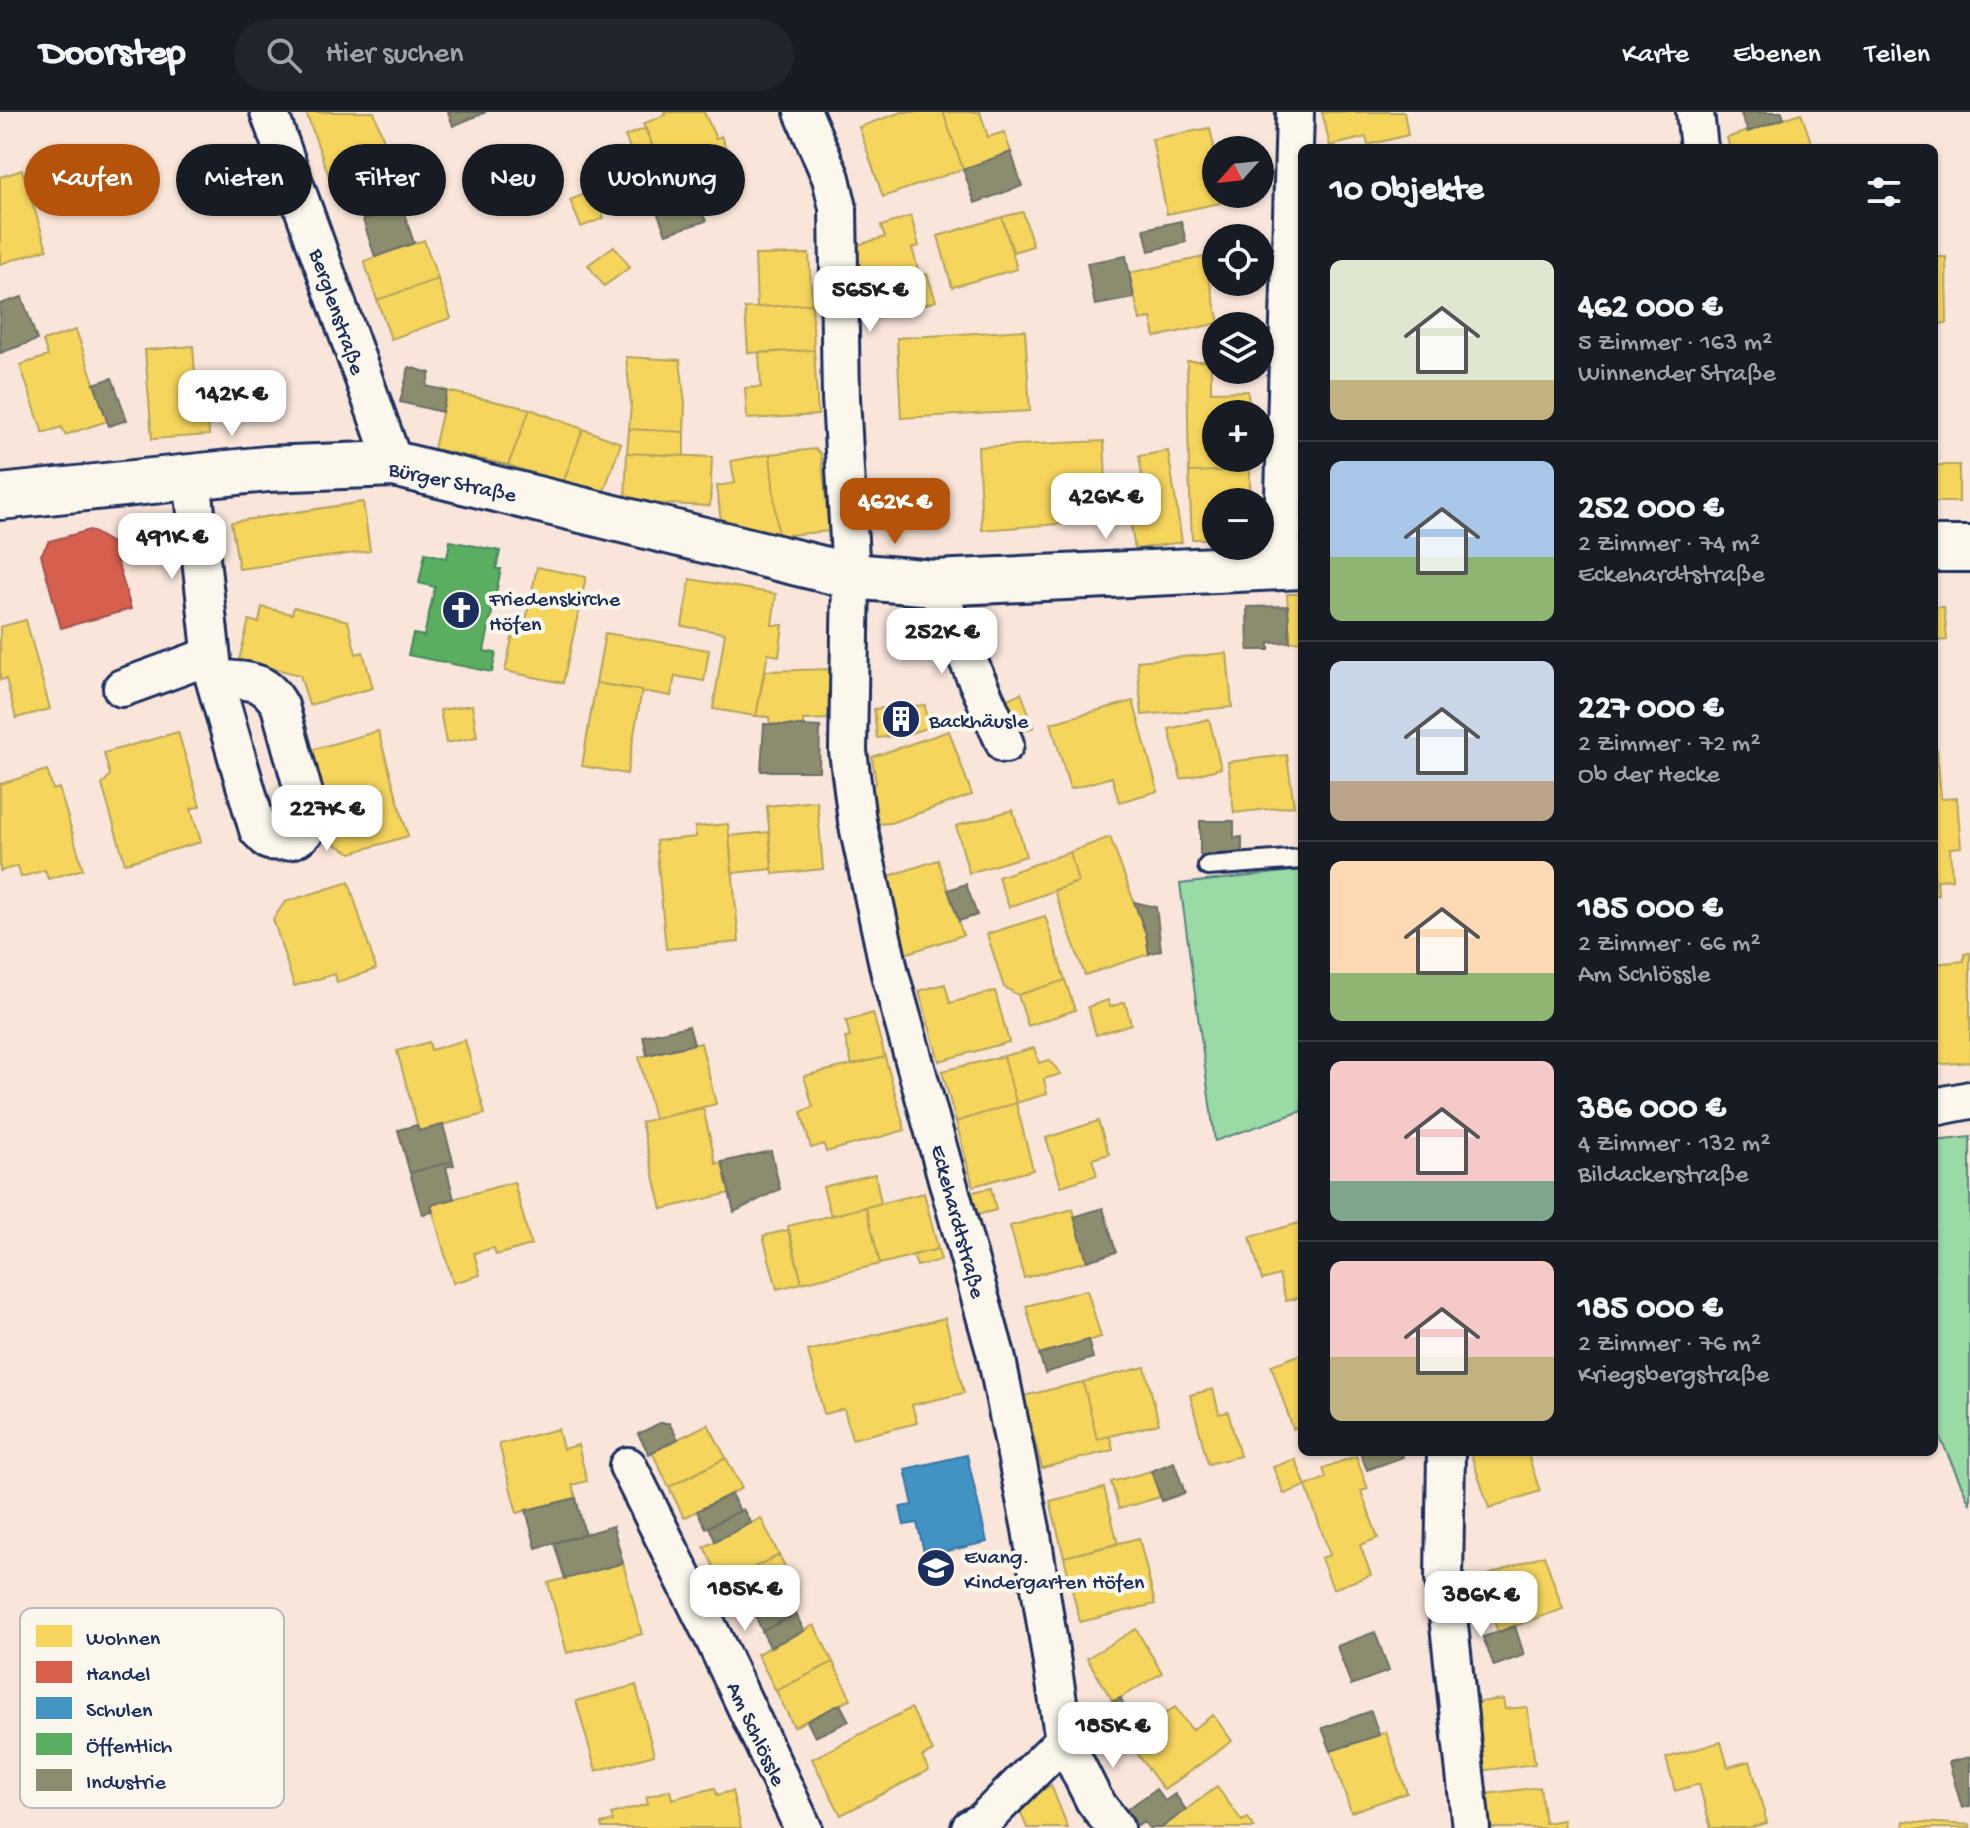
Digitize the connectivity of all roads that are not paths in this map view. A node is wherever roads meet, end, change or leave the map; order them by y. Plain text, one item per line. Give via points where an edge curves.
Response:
1 (269, 112) edge
2 (803, 112) edge
3 (1295, 112) edge
4 (1695, 112) edge
5 (1699, 144) edge
6 (394, 464) junction
7 (192, 476) junction
8 (0, 497) edge
9 (1938, 549) edge
10 (1970, 549) edge
11 (1292, 567) edge
12 (851, 576) junction
13 (934, 583) junction
14 (122, 688) dead end
15 (1005, 744) dead end
16 (1298, 859) edge
17 (1208, 866) dead end
18 (1970, 1100) edge
19 (1938, 1106) edge
20 (1446, 1456) edge
21 (628, 1466) dead end
22 (1064, 1740) junction
23 (803, 1828) edge
24 (970, 1828) edge
25 (1115, 1828) edge
26 (1471, 1828) edge

1 - 6 street, Berglenstraße
2 - 12 street, Eckehardtstraße via 838,208
3 - 11 street
4 - 5 street
6 - 7 street, Bürger Straße
6 - 12 street, Bürger Straße
7 - 8 street, Bürger Straße
7 - 14 street via 212,667
9 - 10 street
11 - 13 street, Bürger Straße
12 - 13 street, Bürger Straße
12 - 22 street, Eckehardtstraße via 848,751 857,821 890,974 996,1355 1031,1529
13 - 15 street
16 - 17 lane
18 - 19 street
20 - 26 street via 1444,1579
21 - 23 street, Am Schlössle
22 - 24 street
22 - 25 street, Eckehardtstraße via 1094,1800

